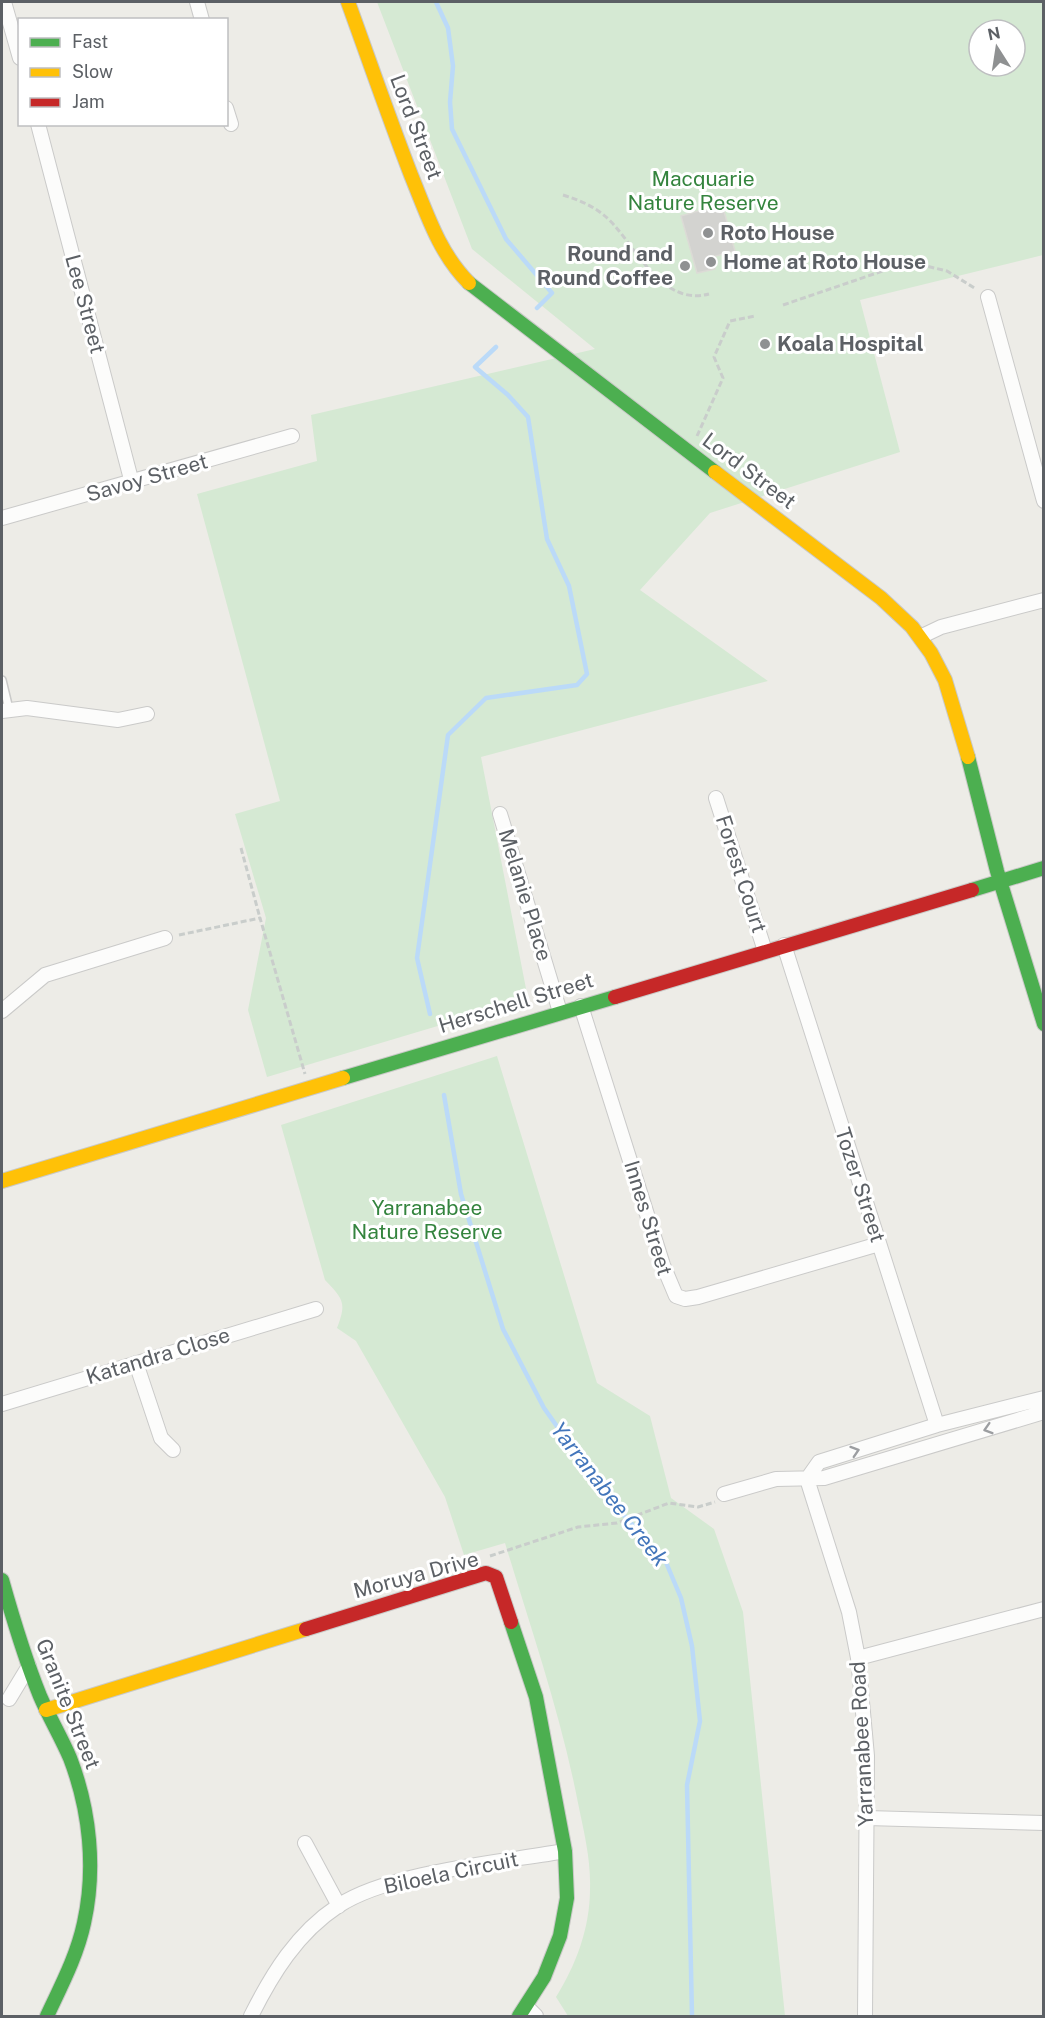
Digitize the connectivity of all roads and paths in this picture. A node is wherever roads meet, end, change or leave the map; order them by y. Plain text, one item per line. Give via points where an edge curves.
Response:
1 (4, 2) edge
2 (197, 2) edge
3 (348, 2) edge
4 (201, 18) edge
5 (18, 51) edge
6 (228, 114) edge
7 (231, 124) dead end
8 (39, 126) edge
9 (563, 195) dead end
10 (709, 294) dead end
11 (988, 297) joint
12 (783, 305) dead end
13 (755, 316) dead end
14 (292, 436) dead end
15 (689, 452) junction
16 (132, 483) junction
17 (1044, 501) edge
18 (2, 518) edge
19 (1044, 600) edge
20 (920, 637) junction
21 (2, 680) edge
22 (5, 710) edge
23 (147, 714) dead end
24 (716, 798) dead end
25 (500, 814) dead end
26 (241, 848) dead end
27 (1044, 868) edge
28 (999, 881) junction
29 (260, 918) junction
30 (165, 938) joint
31 (784, 945) junction
32 (765, 951) junction
33 (581, 1006) junction
34 (2, 1011) edge
35 (560, 1012) junction
36 (1044, 1024) edge
37 (309, 1088) junction
38 (2, 1181) edge
39 (879, 1244) junction
40 (316, 1310) dead end
41 (136, 1362) junction
42 (1044, 1398) edge
43 (2, 1404) edge
44 (1044, 1412) edge
45 (937, 1425) junction
46 (173, 1450) dead end
47 (807, 1479) junction
48 (724, 1494) joint
49 (496, 1577) junction
50 (2, 1581) edge
51 (1044, 1610) edge
52 (858, 1658) junction
53 (29, 1666) junction
54 (37, 1689) junction
55 (5, 1700) edge
56 (46, 1710) junction
57 (867, 1818) junction
58 (1044, 1823) edge
59 (305, 1843) dead end
60 (565, 1851) junction
61 (339, 1906) junction
62 (528, 2013) edge
63 (47, 2016) edge
64 (251, 2016) edge
65 (865, 2016) edge

1 - 5 street
2 - 4 street
3 - 15 street, Lord Street via 401,150 438,242 453,267 515,321
6 - 7 street
8 - 16 street, Lee Street
9 - 10 path via 585,202 614,225 666,287 697,297
11 - 12 path via 947,270 909,262
11 - 17 street
13 - 15 path via 730,321 714,357 723,378
14 - 16 street, Savoy Street
15 - 20 street, Lord Street via 881,598
16 - 18 street, Savoy Street
19 - 20 street via 941,627
20 - 28 street, Lord Street via 950,692
21 - 22 lane
22 - 23 street via 27,708 118,720
24 - 32 street, Forest Court
25 - 35 street, Melanie Place
26 - 29 path
27 - 28 street, Herschell Street
28 - 31 street, Herschell Street
28 - 36 street, Lord Street
29 - 30 path
29 - 37 path
30 - 34 street via 45,975
31 - 32 street, Herschell Street
31 - 39 street, Tozer Street
32 - 33 street, Herschell Street
33 - 35 street, Herschell Street
33 - 39 street, Innes Street via 676,1296 699,1297
35 - 37 street, Herschell Street
37 - 38 street, Herschell Street
39 - 45 street, Tozer Street
40 - 41 street, Katandra Close
41 - 43 street, Katandra Close
41 - 46 street via 161,1438
42 - 45 street
44 -> 47 street via 824,1478
47 -> 45 street via 819,1462
47 - 48 street via 776,1479
47 - 52 street, Yarranabee Road via 849,1612
48 - 49 path via 706,1506 673,1502 617,1523 578,1527 489,1556
49 - 56 street, Moruya Drive via 486,1573
49 - 60 street, Moruya Drive via 536,1697
50 - 53 street, Granite Street
51 - 52 street
52 - 57 street, Yarranabee Road via 867,1756
53 - 54 street, Granite Street
53 - 55 street
54 - 55 street
54 - 56 street, Granite Street
56 - 63 street, Granite Street via 73,1767 89,1849 84,1925
57 - 58 street
57 - 65 street, Yarranabee Road
59 - 61 street
60 - 61 street, Biloela Circuit via 414,1877 376,1888
60 - 62 street, Moruya Drive via 567,1898 560,1936
61 - 64 street, Biloela Circuit via 286,1955

